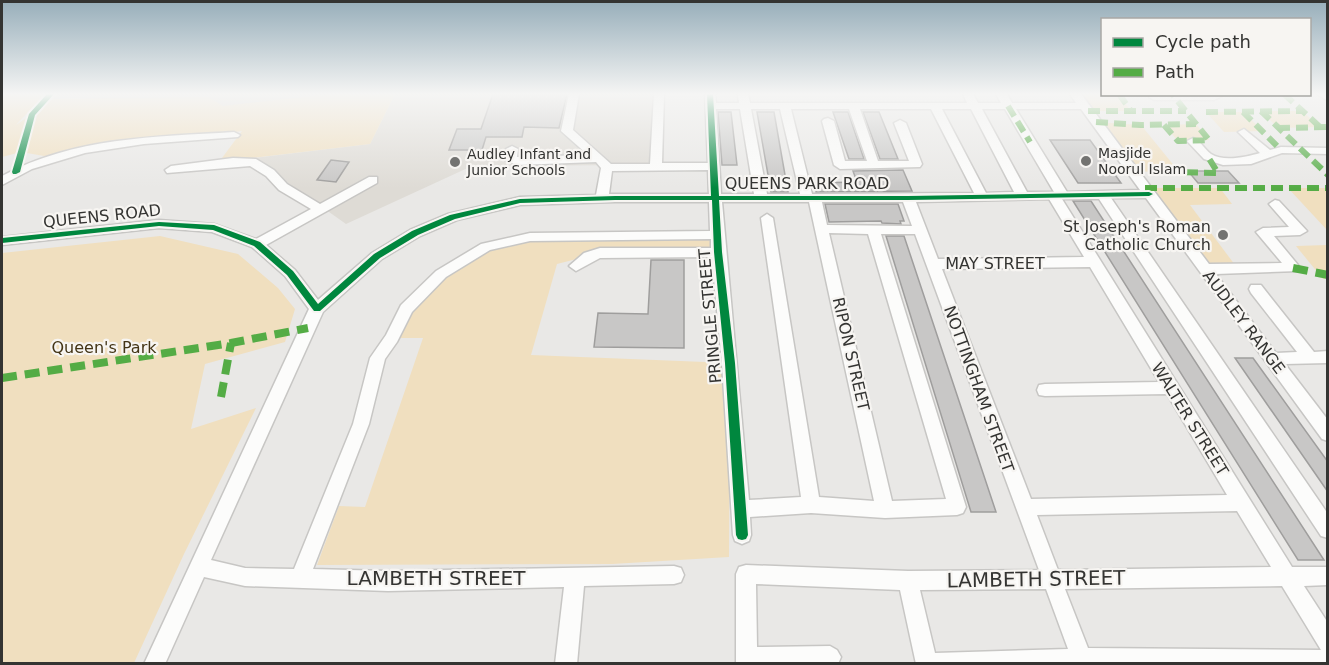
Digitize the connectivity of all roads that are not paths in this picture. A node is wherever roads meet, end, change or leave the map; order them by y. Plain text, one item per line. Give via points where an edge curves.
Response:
1 (568, 125) edge
2 (658, 125) edge
3 (712, 125) edge
4 (748, 125) edge
5 (790, 125) edge
6 (829, 125) edge
7 (860, 125) edge
8 (901, 125) edge
9 (945, 125) edge
10 (985, 125) edge
11 (1020, 125) edge
12 (1098, 125) edge
13 (1244, 132) dead end
14 (234, 135) dead end
15 (1193, 141) dead end
16 (512, 150) dead end
17 (1328, 151) edge
18 (1268, 154) junction
19 (603, 163) junction
20 (874, 165) junction
21 (713, 166) junction
22 (656, 167) junction
23 (171, 170) dead end
24 (373, 180) dead end
25 (2, 181) edge
26 (1057, 194) junction
27 (1102, 194) junction
28 (1149, 194) junction
29 (1022, 195) junction
30 (982, 197) junction
31 (602, 198) junction
32 (715, 198) junction
33 (761, 198) junction
34 (811, 198) junction
35 (908, 198) junction
36 (1275, 204) dead end
37 (320, 209) junction
38 (767, 218) dead end
39 (823, 230) junction
40 (873, 230) junction
41 (920, 230) junction
42 (717, 235) junction
43 (2, 242) edge
44 (257, 244) junction
45 (718, 252) junction
46 (1094, 262) junction
47 (932, 264) junction
48 (576, 266) dead end
49 (1205, 269) junction
50 (1256, 290) dead end
51 (317, 309) junction
52 (1328, 357) edge
53 (1310, 358) junction
54 (1272, 359) junction
55 (1171, 388) junction
56 (1045, 390) dead end
57 (1328, 434) edge
58 (1241, 503) junction
59 (811, 505) junction
60 (1023, 507) junction
61 (741, 509) junction
62 (885, 510) junction
63 (1328, 530) edge
64 (742, 535) dead end
65 (199, 567) junction
66 (674, 575) dead end
67 (1328, 576) edge
68 (575, 577) junction
69 (1287, 577) junction
70 (300, 578) junction
71 (1052, 579) junction
72 (908, 581) junction
73 (1328, 643) edge
74 (830, 657) dead end
75 (1082, 659) junction
76 (746, 661) edge
77 (1328, 661) edge
78 (154, 663) edge
79 (566, 663) edge
80 (927, 663) edge
81 (935, 663) edge

1 - 19 street via 567,131
2 - 22 street
3 - 21 street, PRINGLE STREET
4 - 33 street
5 - 34 street, RIPON STREET
6 - 20 street via 840,165
7 - 20 street
8 - 20 street via 916,164
9 - 30 street
10 - 29 street
11 - 26 street, WALTER STREET
12 - 28 street, AUDLEY RANGE
13 - 18 street
14 - 25 street via 100,147 50,157
15 - 18 street via 1208,157 1223,161 1251,160
16 - 19 street via 511,160 517,161
17 - 18 street via 1281,150
19 - 22 street
19 - 31 street
21 - 22 street
21 - 32 street, PRINGLE STREET
23 - 37 street via 252,162
24 - 37 street
26 - 27 street, QUEENS PARK ROAD
26 - 29 street, QUEENS PARK ROAD
26 - 46 street, WALTER STREET
27 - 28 street, QUEENS PARK ROAD
27 - 63 street
28 - 49 street, AUDLEY RANGE
29 - 30 street, QUEENS PARK ROAD
30 - 35 street, QUEENS PARK ROAD
31 - 32 street, QUEENS PARK ROAD
31 - 51 street, QUEENS PARK ROAD via 520,201 453,217 415,233 377,256
32 - 33 street, QUEENS PARK ROAD
32 - 42 street, PRINGLE STREET
33 - 34 street, QUEENS PARK ROAD
34 - 35 street, QUEENS PARK ROAD
34 - 39 street, RIPON STREET
35 - 41 street, NOTTINGHAM STREET
36 - 49 street via 1300,231 1263,232 1293,268
37 - 44 street
38 - 59 street
39 - 40 street
39 - 62 street, RIPON STREET
40 - 41 street
40 - 62 street via 957,507
41 - 47 street, NOTTINGHAM STREET
42 - 45 street, PRINGLE STREET
42 - 70 street via 530,237 486,247 441,274 406,309 378,358 361,424
43 - 44 street, QUEENS ROAD via 159,224 214,228
44 - 51 street, QUEENS ROAD via 290,273
45 - 48 street via 600,253 588,256
45 - 61 street, PRINGLE STREET
46 - 47 street, MAY STREET
46 - 55 street, WALTER STREET
47 - 60 street, NOTTINGHAM STREET
49 - 54 street, AUDLEY RANGE
50 - 53 street
51 - 65 street
52 - 53 street
53 - 54 street
54 - 57 street, AUDLEY RANGE
55 - 56 street
55 - 58 street, WALTER STREET
58 - 60 street
58 - 69 street, WALTER STREET
59 - 61 street
59 - 62 street
60 - 71 street, NOTTINGHAM STREET
61 - 64 street, PRINGLE STREET
65 - 70 street, LAMBETH STREET via 245,577
65 - 78 street
66 - 68 street, LAMBETH STREET
67 - 69 street, LAMBETH STREET
68 - 70 street, LAMBETH STREET via 388,581
68 - 79 street
69 - 71 street, LAMBETH STREET
69 - 73 street, WALTER STREET
71 - 72 street, LAMBETH STREET
71 - 75 street, NOTTINGHAM STREET
72 - 76 street, LAMBETH STREET via 746,574
72 - 80 street
74 - 76 street
75 - 77 street
75 - 81 street

